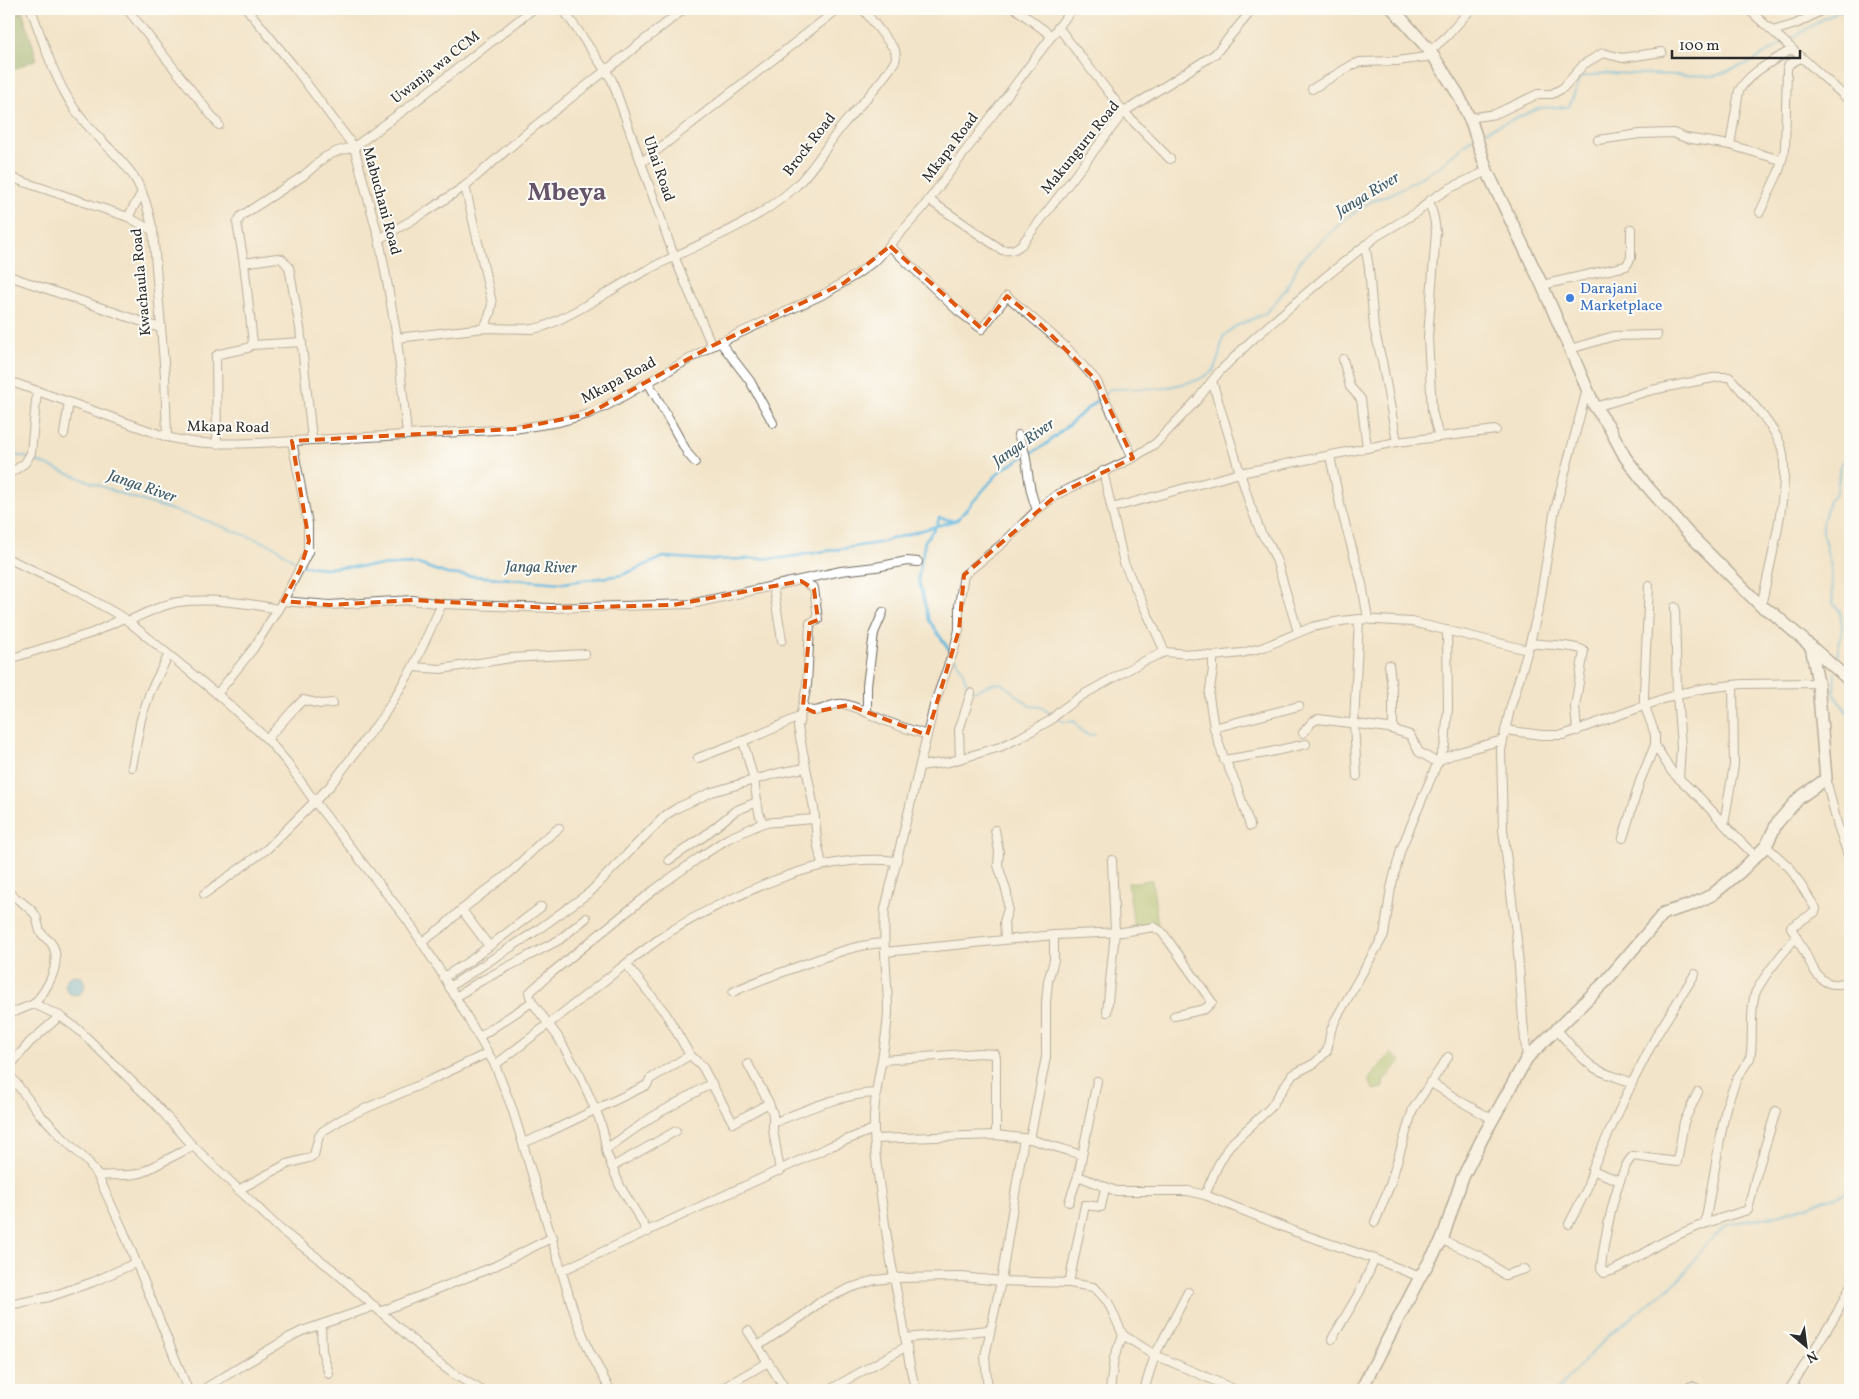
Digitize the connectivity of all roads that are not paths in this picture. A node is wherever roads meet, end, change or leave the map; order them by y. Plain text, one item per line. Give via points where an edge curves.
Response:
1 (17, 9) edge
2 (31, 9) edge
3 (127, 9) edge
4 (247, 9) edge
5 (533, 9) edge
6 (563, 9) edge
7 (684, 9) edge
8 (838, 9) edge
9 (863, 9) edge
10 (1016, 9) edge
11 (1072, 9) edge
12 (1251, 9) edge
13 (1393, 9) edge
14 (1471, 9) edge
15 (1748, 9) edge
16 (1824, 9) edge
17 (9, 12) edge
18 (1058, 27) junction
19 (1776, 33) junction
20 (1052, 36) junction
21 (1792, 49) junction
22 (1662, 52) dead end
23 (1432, 54) junction
24 (1801, 58) junction
25 (607, 70) junction
26 (1312, 89) dead end
27 (1850, 101) edge
28 (1124, 112) junction
29 (1470, 121) junction
30 (219, 125) dead end
31 (1598, 140) dead end
32 (1730, 145) junction
33 (354, 147) junction
34 (1170, 159) dead end
35 (1781, 160) junction
36 (642, 162) junction
37 (1487, 171) junction
38 (10, 178) edge
39 (465, 186) junction
40 (9, 188) edge
41 (142, 192) junction
42 (929, 200) junction
43 (1429, 201) junction
44 (1760, 212) dead end
45 (128, 217) junction
46 (1631, 229) dead end
47 (153, 231) junction
48 (379, 239) junction
49 (1365, 245) junction
50 (890, 246) junction
51 (674, 256) junction
52 (244, 263) junction
53 (9, 276) edge
54 (1542, 286) junction
55 (160, 328) junction
56 (484, 328) junction
57 (1658, 335) dead end
58 (397, 338) junction
59 (302, 342) junction
60 (720, 342) junction
61 (252, 345) junction
62 (712, 346) junction
63 (1570, 349) junction
64 (1344, 359) dead end
65 (9, 381) edge
66 (1212, 381) junction
67 (648, 382) junction
68 (1587, 387) junction
69 (37, 391) junction
70 (69, 402) junction
71 (1595, 407) junction
72 (773, 423) dead end
73 (1496, 430) dead end
74 (64, 434) dead end
75 (407, 434) junction
76 (1018, 435) dead end
77 (167, 437) junction
78 (1439, 437) junction
79 (312, 439) junction
80 (292, 441) junction
81 (1397, 442) junction
82 (217, 444) junction
83 (1367, 448) junction
84 (1330, 456) junction
85 (1133, 458) junction
86 (695, 462) dead end
87 (1103, 471) junction
88 (1240, 473) junction
89 (9, 474) edge
90 (1112, 508) junction
91 (1037, 510) junction
92 (9, 559) edge
93 (918, 562) dead end
94 (806, 580) junction
95 (1649, 585) dead end
96 (773, 586) junction
97 (283, 601) junction
98 (442, 604) junction
99 (1761, 606) junction
100 (1675, 607) dead end
101 (278, 609) junction
102 (883, 612) dead end
103 (1359, 619) junction
104 (126, 620) junction
105 (1368, 620) junction
106 (1448, 630) junction
107 (1298, 632) junction
108 (782, 640) dead end
109 (1529, 646) junction
110 (1811, 646) junction
111 (1165, 652) junction
112 (585, 654) dead end
113 (168, 656) junction
114 (1213, 656) junction
115 (9, 659) edge
116 (1388, 665) dead end
117 (413, 667) junction
118 (1850, 680) edge
119 (1818, 683) junction
120 (1733, 685) junction
121 (971, 693) dead end
122 (217, 694) junction
123 (1677, 694) junction
124 (333, 703) dead end
125 (1644, 704) junction
126 (1299, 706) dead end
127 (803, 708) junction
128 (867, 712) junction
129 (799, 717) junction
130 (1354, 724) junction
131 (1214, 728) junction
132 (1393, 728) junction
133 (1505, 730) junction
134 (1577, 731) junction
135 (1303, 733) dead end
136 (927, 735) junction
137 (267, 739) junction
138 (1503, 740) junction
139 (743, 741) junction
140 (1306, 744) dead end
141 (1656, 745) junction
142 (698, 758) dead end
143 (960, 759) junction
144 (1224, 760) junction
145 (1439, 762) junction
146 (920, 766) junction
147 (132, 767) dead end
148 (805, 768) junction
149 (1357, 776) dead end
150 (1679, 778) junction
151 (754, 780) junction
152 (1826, 780) junction
153 (315, 802) junction
154 (757, 802) junction
155 (814, 819) junction
156 (763, 823) junction
157 (1724, 824) junction
158 (1250, 826) dead end
159 (559, 828) dead end
160 (996, 830) dead end
161 (1623, 838) dead end
162 (1766, 846) junction
163 (1755, 856) junction
164 (669, 860) dead end
165 (1112, 860) dead end
166 (896, 861) junction
167 (1850, 861) edge
168 (822, 865) junction
169 (9, 894) edge
170 (204, 894) dead end
171 (540, 906) dead end
172 (462, 910) junction
173 (586, 918) dead end
174 (1115, 932) junction
175 (1054, 935) junction
176 (1796, 936) junction
177 (1005, 939) junction
178 (422, 942) junction
179 (884, 943) junction
180 (489, 946) junction
181 (885, 952) junction
182 (626, 964) junction
183 (1695, 974) dead end
184 (444, 977) junction
185 (1850, 981) edge
186 (450, 987) junction
187 (733, 992) dead end
188 (456, 998) junction
189 (532, 1002) junction
190 (34, 1004) junction
191 (1107, 1012) dead end
192 (9, 1014) edge
193 (60, 1016) junction
194 (1174, 1016) dead end
195 (549, 1023) junction
196 (1557, 1030) junction
197 (479, 1037) junction
198 (488, 1053) junction
199 (690, 1055) junction
200 (1448, 1057) dead end
201 (1528, 1058) junction
202 (883, 1060) junction
203 (748, 1064) dead end
204 (496, 1065) junction
205 (9, 1067) edge
206 (9, 1074) edge
207 (1097, 1081) dead end
208 (1430, 1082) junction
209 (712, 1083) junction
210 (1632, 1083) junction
211 (1698, 1092) dead end
212 (876, 1093) junction
213 (769, 1103) junction
214 (596, 1109) junction
215 (1776, 1111) dead end
216 (1492, 1119) junction
217 (773, 1123) junction
218 (874, 1129) junction
219 (676, 1131) dead end
220 (996, 1135) junction
221 (1027, 1138) junction
222 (875, 1139) junction
223 (523, 1143) junction
224 (193, 1146) junction
225 (606, 1149) junction
226 (1082, 1155) junction
227 (612, 1167) junction
228 (1592, 1170) junction
229 (780, 1171) junction
230 (98, 1176) junction
231 (1078, 1176) junction
232 (1620, 1181) junction
233 (1105, 1188) junction
234 (238, 1190) junction
235 (1205, 1196) junction
236 (1069, 1202) dead end
237 (1375, 1222) dead end
238 (1705, 1223) junction
239 (1569, 1224) dead end
240 (648, 1232) junction
241 (552, 1237) junction
242 (1442, 1240) junction
243 (1375, 1259) junction
244 (135, 1263) junction
245 (1524, 1269) dead end
246 (561, 1272) junction
247 (1420, 1277) junction
248 (893, 1278) junction
249 (1001, 1281) junction
250 (1069, 1283) junction
251 (1850, 1287) edge
252 (1188, 1292) dead end
253 (9, 1306) edge
254 (375, 1306) junction
255 (382, 1311) junction
256 (321, 1325) junction
257 (989, 1330) junction
258 (748, 1331) dead end
259 (1123, 1334) junction
260 (1332, 1339) dead end
261 (906, 1342) junction
262 (758, 1346) junction
263 (1155, 1355) junction
264 (768, 1362) junction
265 (329, 1374) dead end
266 (188, 1390) edge
267 (202, 1390) edge
268 (481, 1390) edge
269 (610, 1390) edge
270 (719, 1390) edge
271 (786, 1390) edge
272 (829, 1390) edge
273 (916, 1390) edge
274 (988, 1390) edge
275 (1110, 1390) edge
276 (1144, 1390) edge
277 (1236, 1390) edge
278 (1361, 1390) edge
279 (1682, 1390) edge
280 (1700, 1390) edge
281 (1789, 1390) edge

1 - 17 street
2 - 41 street, Kwachaula Road via 53,71 74,108 127,168
3 - 30 street
4 - 33 street, Mabuchani Road
5 - 33 street, Uwanja wa CCM
6 - 25 street, Uhai Road
7 - 25 street
8 - 36 street
9 - 51 street, Brock Road via 896,52 895,62 874,90 842,125 816,164 796,186 752,218
10 - 20 street
11 - 18 street, Mkapa Road
12 - 28 street, Makunguru Road via 1215,54
13 - 23 street
14 - 23 street
15 - 19 street
16 - 19 street
18 - 20 street, Mkapa Road
18 - 28 street
19 - 21 street
20 - 42 street, Mkapa Road
21 - 24 street
21 - 32 street via 1741,86
22 - 29 street via 1622,58 1603,53 1584,64 1563,88 1552,94 1538,94 1495,114
23 - 26 street via 1397,61 1360,62
23 - 29 street via 1458,94
24 - 27 street
24 - 35 street via 1789,64 1787,69 1786,136
25 - 36 street, Uhai Road
25 - 39 street
28 - 34 street
28 - 42 street, Makunguru Road via 1016,249 1002,250
29 - 37 street
31 - 32 street via 1673,133
32 - 35 street
33 - 48 street, Mabuchani Road
33 - 52 street, Uwanja wa CCM via 325,157 303,176 241,216 237,223
35 - 44 street
36 - 51 street, Uhai Road
37 - 43 street via 1460,182
37 - 54 street
38 - 40 street
38 - 45 street
39 - 48 street
39 - 56 street via 492,304
41 - 45 street
41 - 47 street, Kwachaula Road
42 - 50 street, Mkapa Road
43 - 49 street via 1419,211
43 - 78 street via 1436,237 1428,337 1431,405
45 - 47 street
46 - 54 street via 1631,258 1626,266
47 - 55 street, Kwachaula Road
48 - 58 street, Mabuchani Road
49 - 66 street via 1252,340
49 - 81 street via 1374,328
50 - 60 street, Mkapa Road via 844,283
50 - 85 street via 982,329 1007,296 1066,347 1096,380
51 - 56 street, Brock Road via 545,326 533,329
51 - 62 street, Uhai Road
52 - 59 street via 277,258 286,262
52 - 61 street, Uwanja wa CCM
53 - 55 street
54 - 63 street
55 - 77 street, Kwachaula Road
56 - 58 street, Brock Road
57 - 63 street via 1614,336
58 - 75 street, Mabuchani Road
59 - 61 street
59 - 79 street
60 - 62 street, Mkapa Road
60 - 72 street via 750,382
61 - 82 street via 216,356
62 - 67 street, Mkapa Road
63 - 68 street
64 - 83 street via 1350,387 1361,399
65 - 69 street, Mkapa Road
66 - 85 street via 1164,436
66 - 88 street
67 - 75 street, Mkapa Road via 588,414 559,422 514,429
67 - 86 street
68 - 71 street
68 - 109 street via 1554,514
69 - 70 street, Mkapa Road
69 - 89 street via 32,449 27,460
70 - 74 street
70 - 77 street, Mkapa Road
71 - 99 street via 1646,485 1688,533
71 - 99 street via 1652,390 1718,377 1729,377 1734,382 1772,430 1785,464 1779,517
73 - 78 street
75 - 79 street, Mkapa Road
76 - 91 street via 1028,461 1030,489
77 - 82 street, Mkapa Road
78 - 81 street
79 - 80 street, Mkapa Road
80 - 82 street, Mkapa Road
80 - 97 street via 308,524 308,552
81 - 83 street
83 - 84 street
84 - 88 street
84 - 105 street
85 - 87 street
87 - 90 street
87 - 91 street via 1058,494
88 - 90 street
88 - 107 street via 1258,526 1277,562
90 - 111 street via 1124,563
91 - 136 street via 964,574 958,611 960,623
92 - 104 street via 73,589
93 - 94 street via 841,571
94 - 96 street
94 - 127 street via 814,588 818,620 810,623
95 - 125 street
96 - 98 street via 682,604 551,608
96 - 108 street
97 - 98 street via 336,605 413,600
97 - 101 street
98 - 117 street
99 - 110 street
100 - 123 street
101 - 104 street via 237,603 178,602
101 - 122 street via 253,649
102 - 128 street via 874,633
103 - 105 street
103 - 107 street via 1325,623
103 - 130 street
104 - 113 street
104 - 115 street
105 - 106 street via 1400,620
106 - 109 street
106 - 145 street via 1446,737
107 - 114 street via 1264,647
109 - 133 street
109 - 134 street via 1580,647 1584,651 1575,707
110 - 118 street
110 - 119 street
111 - 114 street
111 - 143 street via 1096,688 1019,738
112 - 117 street via 511,658 441,670
113 - 122 street
113 - 147 street via 156,677 141,719
114 - 131 street via 1209,696
116 - 132 street via 1393,696
117 - 153 street via 372,734
119 - 120 street
119 - 152 street
120 - 123 street
120 - 157 street via 1734,765
121 - 143 street via 959,730
122 - 137 street
123 - 125 street
123 - 150 street via 1681,747
124 - 137 street via 303,700
125 - 134 street
125 - 141 street
126 - 131 street
127 - 128 street via 814,712 840,704
127 - 129 street
128 - 136 street
129 - 139 street
129 - 148 street
130 - 132 street
130 - 135 street via 1318,719
130 - 149 street
131 - 144 street
132 - 145 street via 1410,735 1419,752
133 - 134 street via 1551,736
133 - 138 street
136 - 146 street
137 - 153 street
138 - 145 street via 1459,752
138 - 201 street via 1503,830
139 - 142 street
139 - 151 street
140 - 144 street
141 - 150 street
141 - 161 street via 1640,781
143 - 146 street
144 - 158 street
145 - 235 street via 1401,849 1384,935 1338,1017 1327,1052 1315,1063 1292,1075 1270,1108 1230,1146
146 - 166 street
148 - 151 street
148 - 155 street
150 - 157 street
151 - 154 street
151 - 186 street via 708,793 677,808 582,898
152 - 162 street via 1799,798 1777,823
152 - 167 street
153 - 170 street via 267,849
153 - 178 street
154 - 156 street
154 - 164 street via 735,811
155 - 156 street
155 - 168 street
156 - 189 street via 744,830 711,850 654,890 530,991
157 - 163 street
159 - 172 street
160 - 177 street via 998,865 1007,893
162 - 163 street
162 - 176 street via 1790,868 1816,909 1791,927
163 - 196 street via 1712,895 1664,913 1606,981
165 - 174 street
166 - 168 street via 852,860
166 - 179 street via 885,909
168 - 182 street via 788,875 716,906 671,932
169 - 190 street via 35,915 41,933 54,951 52,976
171 - 180 street
172 - 178 street
172 - 180 street
173 - 188 street via 559,940 477,983
174 - 175 street
174 - 191 street
174 - 194 street via 1154,928 1162,932 1212,1000 1211,1006 1205,1010
175 - 177 street
175 - 221 street via 1054,960 1046,1003 1046,1052
176 - 185 street via 1818,976 1835,986
176 - 238 street via 1755,993 1750,1058 1736,1078 1726,1107
177 - 181 street
178 - 184 street
179 - 181 street
179 - 187 street via 864,944 818,957
180 - 184 street
181 - 202 street via 888,1010
182 - 195 street
182 - 199 street via 666,1014
183 - 210 street via 1656,1036
184 - 186 street
186 - 188 street
188 - 197 street
189 - 195 street
189 - 197 street
190 - 192 street
190 - 193 street
193 - 205 street via 30,1042
193 - 224 street via 150,1100
195 - 204 street
195 - 214 street via 574,1062
196 - 201 street
196 - 210 street via 1592,1066
197 - 198 street
198 - 204 street
198 - 234 street via 344,1118 323,1131 314,1154 309,1158 287,1164
199 - 209 street via 702,1066
199 - 214 street via 650,1079 646,1085
200 - 208 street
201 - 216 street
202 - 212 street
202 - 220 street via 995,1054
203 - 213 street
204 - 223 street
206 - 230 street via 41,1116
207 - 226 street
208 - 216 street
208 - 237 street via 1408,1120 1390,1185
209 - 213 street via 732,1123
209 - 225 street via 652,1117
210 - 228 street
211 - 232 street via 1684,1122 1677,1162 1633,1156
212 - 217 street via 850,1096
212 - 218 street
213 - 217 street
214 - 223 street
214 - 225 street via 604,1130
215 - 238 street via 1748,1210
216 - 242 street via 1462,1179
217 - 229 street
218 - 222 street
218 - 229 street
219 - 227 street
220 - 221 street
220 - 222 street
221 - 226 street
221 - 249 street
222 - 248 street
223 - 241 street
224 - 230 street via 141,1174
224 - 234 street
225 - 227 street
226 - 231 street
227 - 240 street via 627,1200
228 - 232 street
228 - 239 street
229 - 240 street
230 - 244 street
231 - 233 street
231 - 236 street
232 - 238 street via 1604,1243 1601,1268 1604,1273
233 - 235 street via 1127,1192 1188,1191
233 - 250 street via 1101,1207 1085,1205
234 - 254 street via 281,1230
235 - 243 street
240 - 246 street
241 - 246 street
241 - 255 street via 493,1267
242 - 245 street via 1480,1256 1505,1275
242 - 247 street
243 - 247 street
243 - 260 street
244 - 253 street via 93,1282
244 - 266 street
246 - 269 street via 589,1350
247 - 278 street
248 - 249 street
248 - 261 street
248 - 262 street via 862,1284 827,1298
249 - 250 street
249 - 257 street
250 - 259 street via 1093,1287 1098,1291 1108,1302
251 - 281 street
252 - 263 street
254 - 255 street
254 - 256 street
255 - 268 street via 435,1360
256 - 265 street via 322,1351
256 - 267 street via 290,1337
257 - 261 street
257 - 274 street via 985,1356
258 - 262 street
259 - 263 street
259 - 275 street via 1114,1358
261 - 272 street
261 - 273 street
262 - 264 street
263 - 276 street
263 - 277 street
264 - 270 street
264 - 271 street
279 - 280 street via 1692,1386

